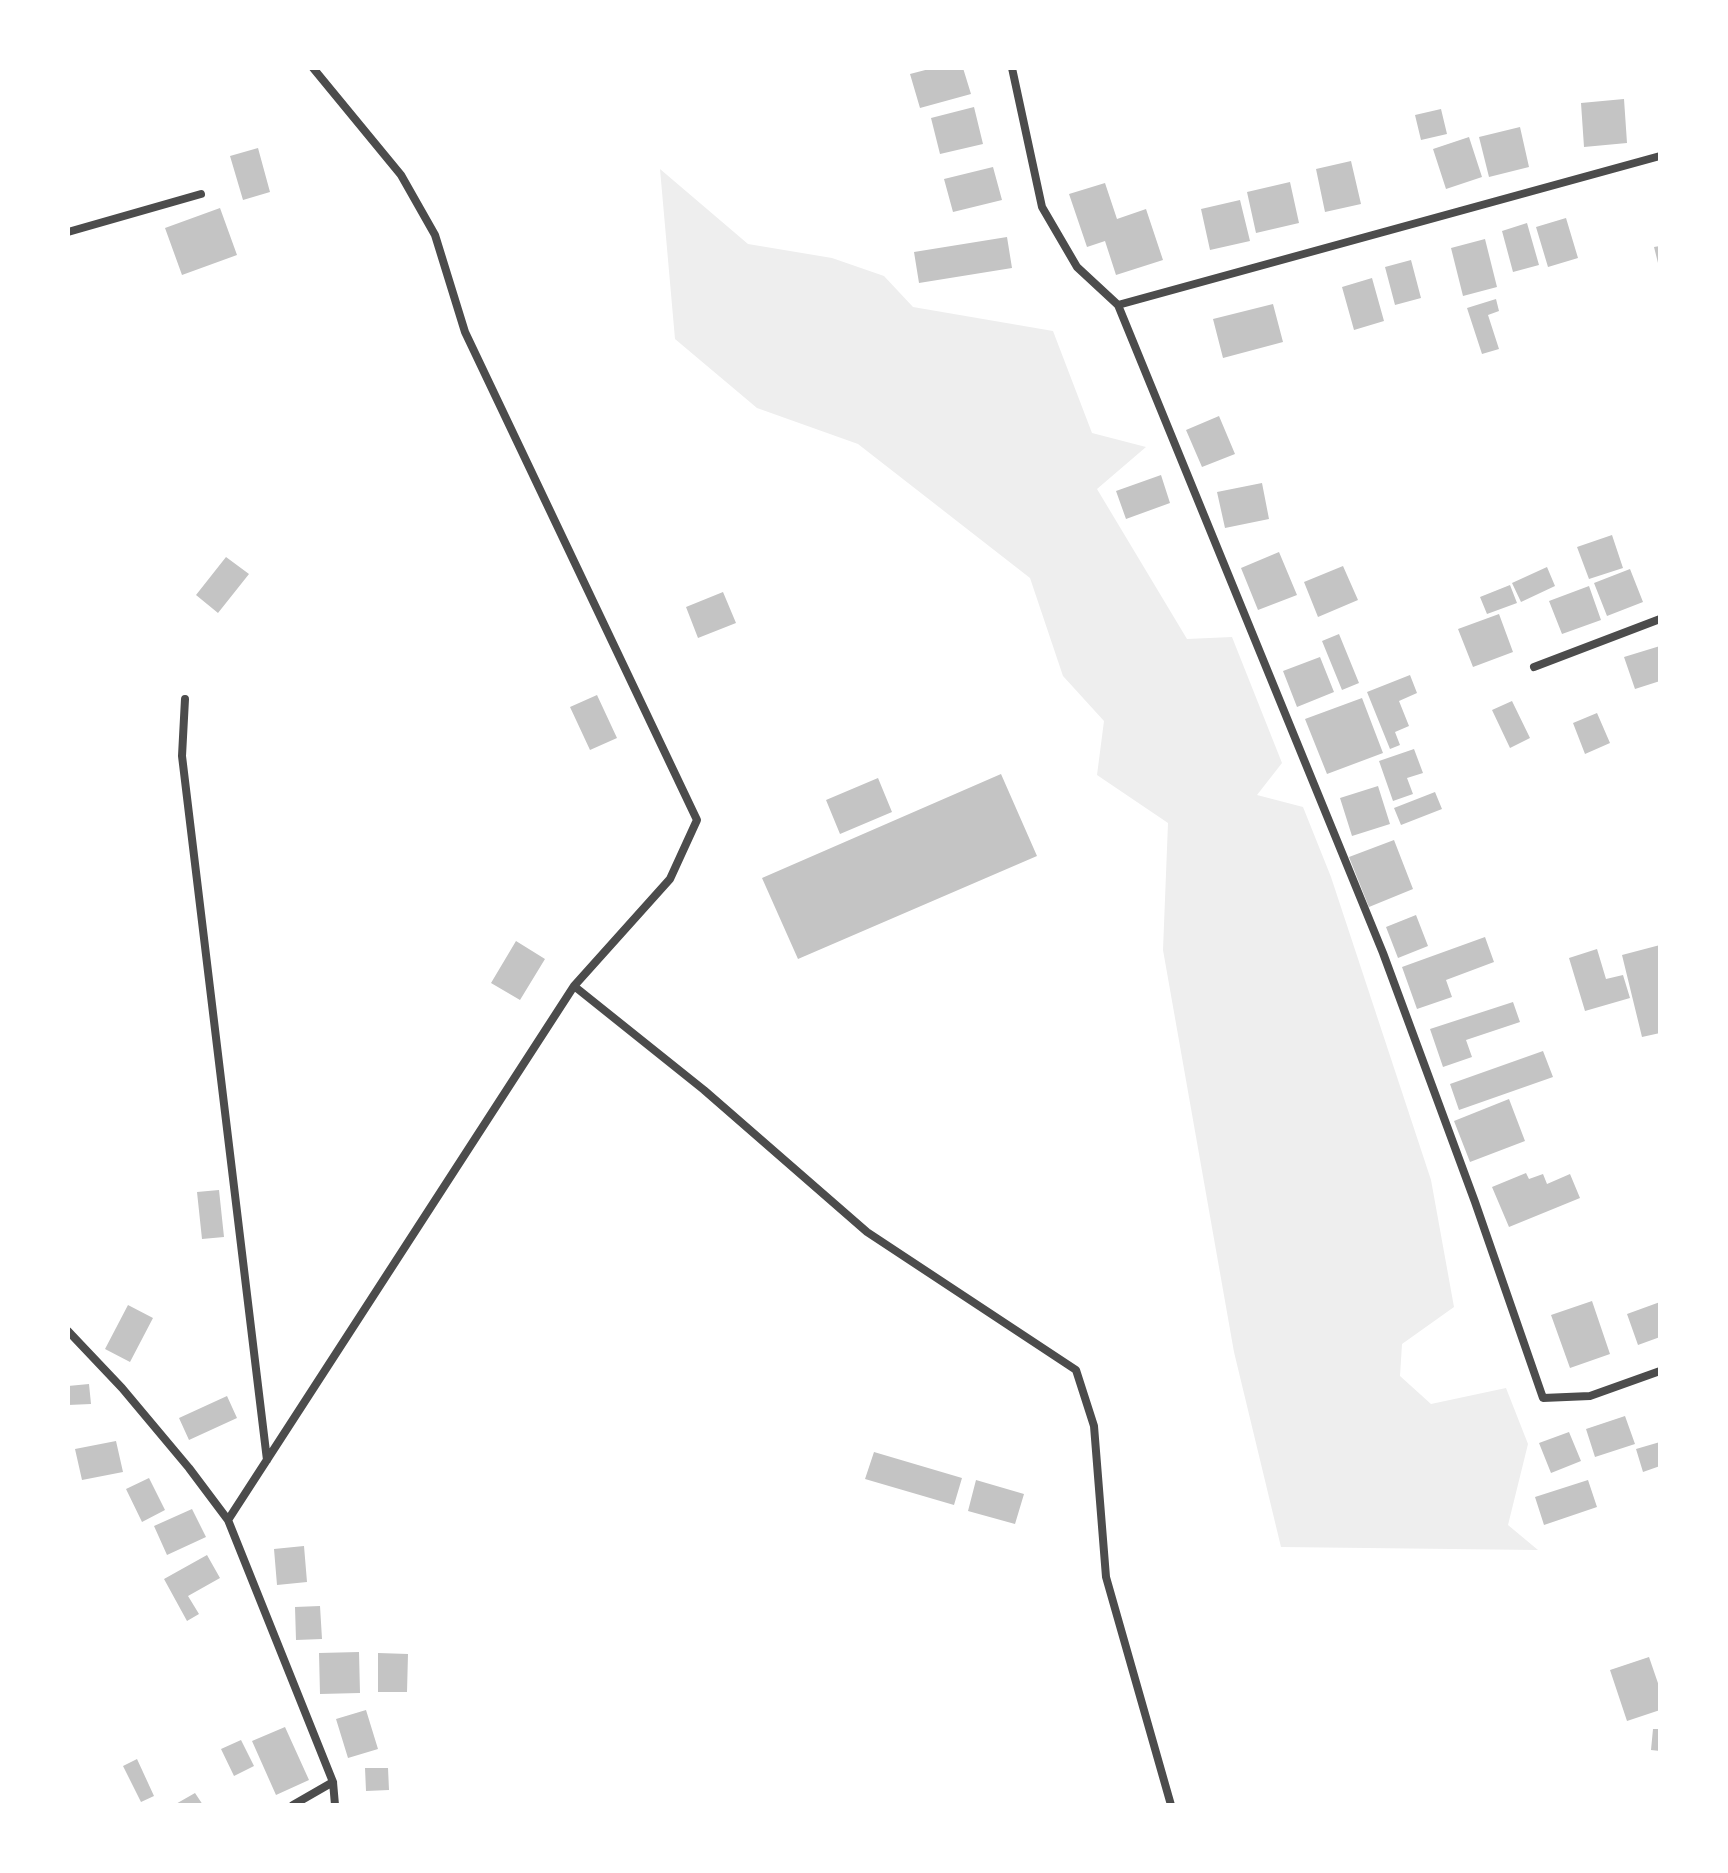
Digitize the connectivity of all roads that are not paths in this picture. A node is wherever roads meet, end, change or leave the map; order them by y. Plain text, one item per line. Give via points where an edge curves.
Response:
1 (313, 68) edge
2 (1012, 68) edge
3 (1660, 156) edge
4 (201, 194) dead end
5 (68, 232) edge
6 (1118, 305) junction
7 (1660, 619) edge
8 (1534, 667) dead end
9 (185, 699) dead end
10 (574, 986) junction
11 (68, 1331) edge
12 (1660, 1371) edge
13 (267, 1461) junction
14 (228, 1520) junction
15 (333, 1782) junction
16 (293, 1805) edge
17 (335, 1805) edge
18 (1171, 1805) edge

1 - 10 street via 401,175 435,235 465,332 697,820 670,879
2 - 6 street via 1042,207 1077,267
3 - 6 street
4 - 5 street
6 - 12 street via 1383,953 1543,1398 1590,1396
7 - 8 street
9 - 13 street via 182,756
10 - 13 street
10 - 18 street via 867,1232 1076,1370 1094,1426 1106,1577
11 - 14 street via 122,1388
13 - 14 street
14 - 15 street
15 - 16 street
15 - 17 street

